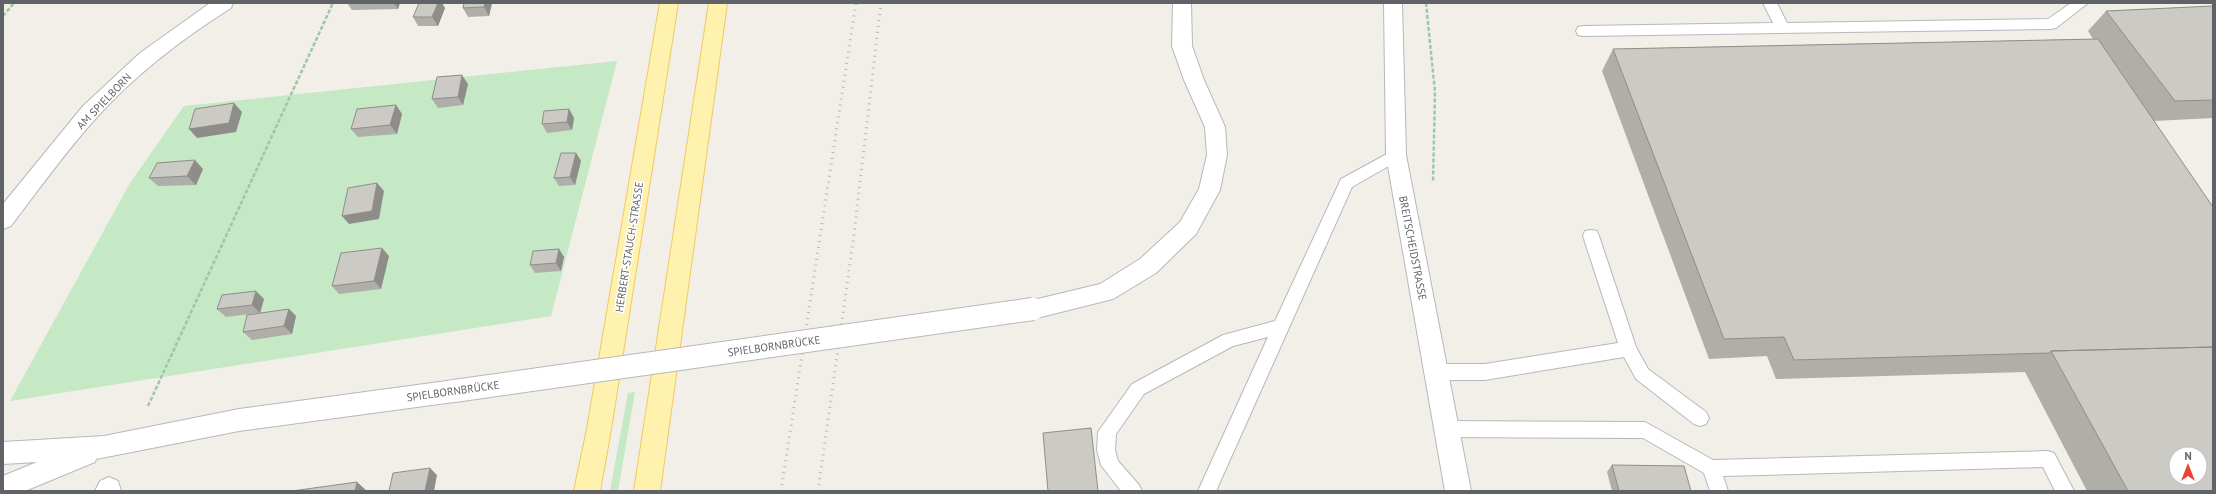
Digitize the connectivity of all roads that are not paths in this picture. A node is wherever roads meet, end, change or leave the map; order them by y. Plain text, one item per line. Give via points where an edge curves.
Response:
1 (224, 3) edge
2 (669, 3) edge
3 (718, 3) edge
4 (1182, 3) edge
5 (1393, 3) edge
6 (1770, 3) edge
7 (2081, 3) edge
8 (1782, 28) junction
9 (1583, 31) dead end
10 (1396, 155) junction
11 (3, 220) edge
12 (1591, 236) dead end
13 (1281, 328) junction
14 (1628, 349) junction
15 (1435, 372) junction
16 (1700, 418) dead end
17 (1446, 430) junction
18 (104, 447) junction
19 (3, 453) edge
20 (1711, 468) junction
21 (3, 488) edge
22 (587, 491) edge
23 (647, 491) edge
24 (1133, 491) edge
25 (1207, 491) edge
26 (1458, 491) edge
27 (1719, 491) edge
28 (2065, 491) edge

1 - 11 street, AM SPIELBORN via 190,24 122,79 80,124
2 - 22 main road, HERBERT-STAUCH-STRASSE
3 - 23 main road
4 - 18 street, SPIELBORNBRÜCKE, bridge via 1182,46 1215,127 1217,155 1209,190 1188,228 1148,266 1105,292 1033,309 239,420
5 - 10 street, BREITSCHEIDSTRASSE
6 - 8 lane
7 - 8 lane via 2051,24
8 - 9 lane
10 - 13 lane via 1346,183
10 - 15 street, BREITSCHEIDSTRASSE
12 - 14 lane
13 - 24 lane via 1229,340 1138,389 1107,432 1106,450 1110,465
13 - 25 lane
14 - 15 lane via 1485,372
14 - 16 lane via 1642,374
15 - 17 street, BREITSCHEIDSTRASSE
17 - 20 lane via 1645,430
17 - 26 street, BREITSCHEIDSTRASSE
18 - 19 street, SPIELBORNBRÜCKE
18 - 21 street, SPIELBORNBRÜCKE
20 - 27 lane
20 - 28 lane via 2048,459

